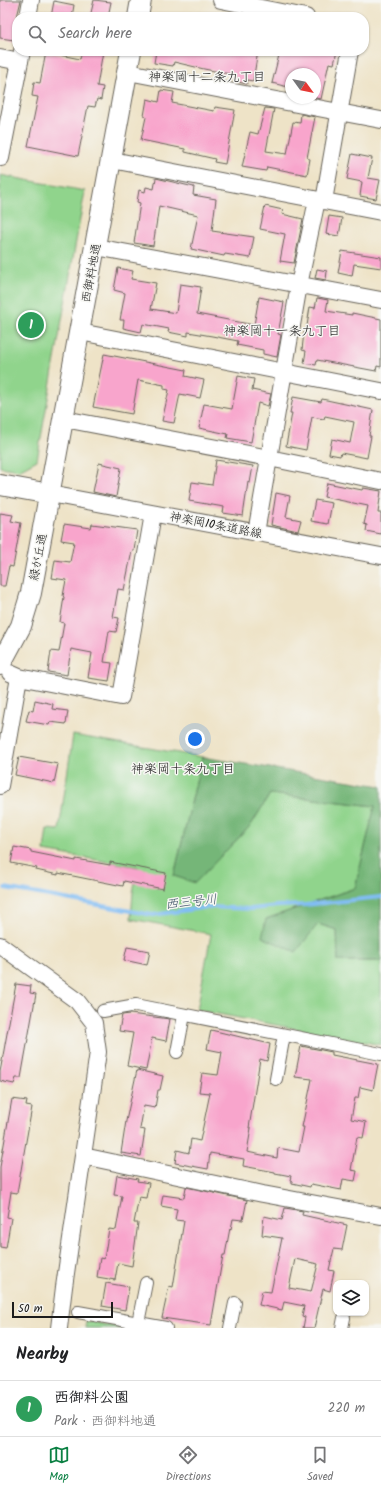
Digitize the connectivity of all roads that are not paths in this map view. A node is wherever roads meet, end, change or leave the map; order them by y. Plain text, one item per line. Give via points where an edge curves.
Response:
1 (31, 0) edge
2 (141, 0) edge
3 (220, 0) edge
4 (254, 3) edge
5 (29, 12) edge
6 (139, 12) edge
7 (287, 12) edge
8 (21, 56) edge
9 (131, 56) edge
10 (349, 56) edge
11 (0, 58) edge
12 (128, 72) junction
13 (339, 112) junction
14 (381, 120) edge
15 (0, 157) edge
16 (112, 160) junction
17 (321, 201) junction
18 (381, 212) edge
19 (96, 247) junction
20 (300, 285) junction
21 (381, 300) edge
22 (80, 332) junction
23 (284, 372) junction
24 (381, 391) edge
25 (64, 419) junction
26 (269, 458) junction
27 (381, 481) edge
28 (0, 485) edge
29 (50, 494) junction
30 (153, 514) junction
31 (256, 533) junction
32 (381, 556) edge
33 (0, 665) edge
34 (19, 677) junction
35 (0, 786) edge
36 (0, 945) edge
37 (103, 1012) dead end
38 (184, 1015) junction
39 (284, 1035) junction
40 (177, 1052) dead end
41 (381, 1054) edge
42 (276, 1079) dead end
43 (83, 1156) junction
44 (381, 1216) edge
45 (146, 1283) dead end
46 (235, 1303) dead end
47 (78, 1312) dead end
48 (138, 1323) junction
49 (59, 1328) edge
50 (166, 1328) edge
51 (230, 1328) edge

1 - 5 street
2 - 6 street
3 - 4 street
4 - 7 street
8 - 11 street
8 - 15 street
9 - 12 street, 西御料地通
10 - 13 street
12 - 13 street
12 - 16 street, 西御料地通
13 - 14 street
13 - 17 street
16 - 17 street
16 - 19 street, 西御料地通
17 - 18 street
17 - 20 street
19 - 20 street
19 - 22 street, 西御料地通
20 - 21 street
20 - 23 street
22 - 23 street
22 - 25 street, 西御料地通
23 - 24 street
23 - 26 street
25 - 26 street
25 - 29 street, 西御料地通
26 - 27 street
26 - 31 street
28 - 29 street
29 - 30 street, 神楽岡10条道路線
29 - 33 street, 緑が丘通 via 31,593 21,626
30 - 31 street, 神楽岡10条道路線
30 - 34 street via 121,697
31 - 32 street, 神楽岡10条道路線
33 - 34 street
34 - 35 street
36 - 43 street via 77,1001 94,1023 98,1052
37 - 38 street via 136,1005
38 - 39 street
38 - 40 street
39 - 41 street
39 - 42 street
43 - 44 street
43 - 49 street
45 - 48 street
46 - 51 street
47 - 48 street
48 - 50 street

